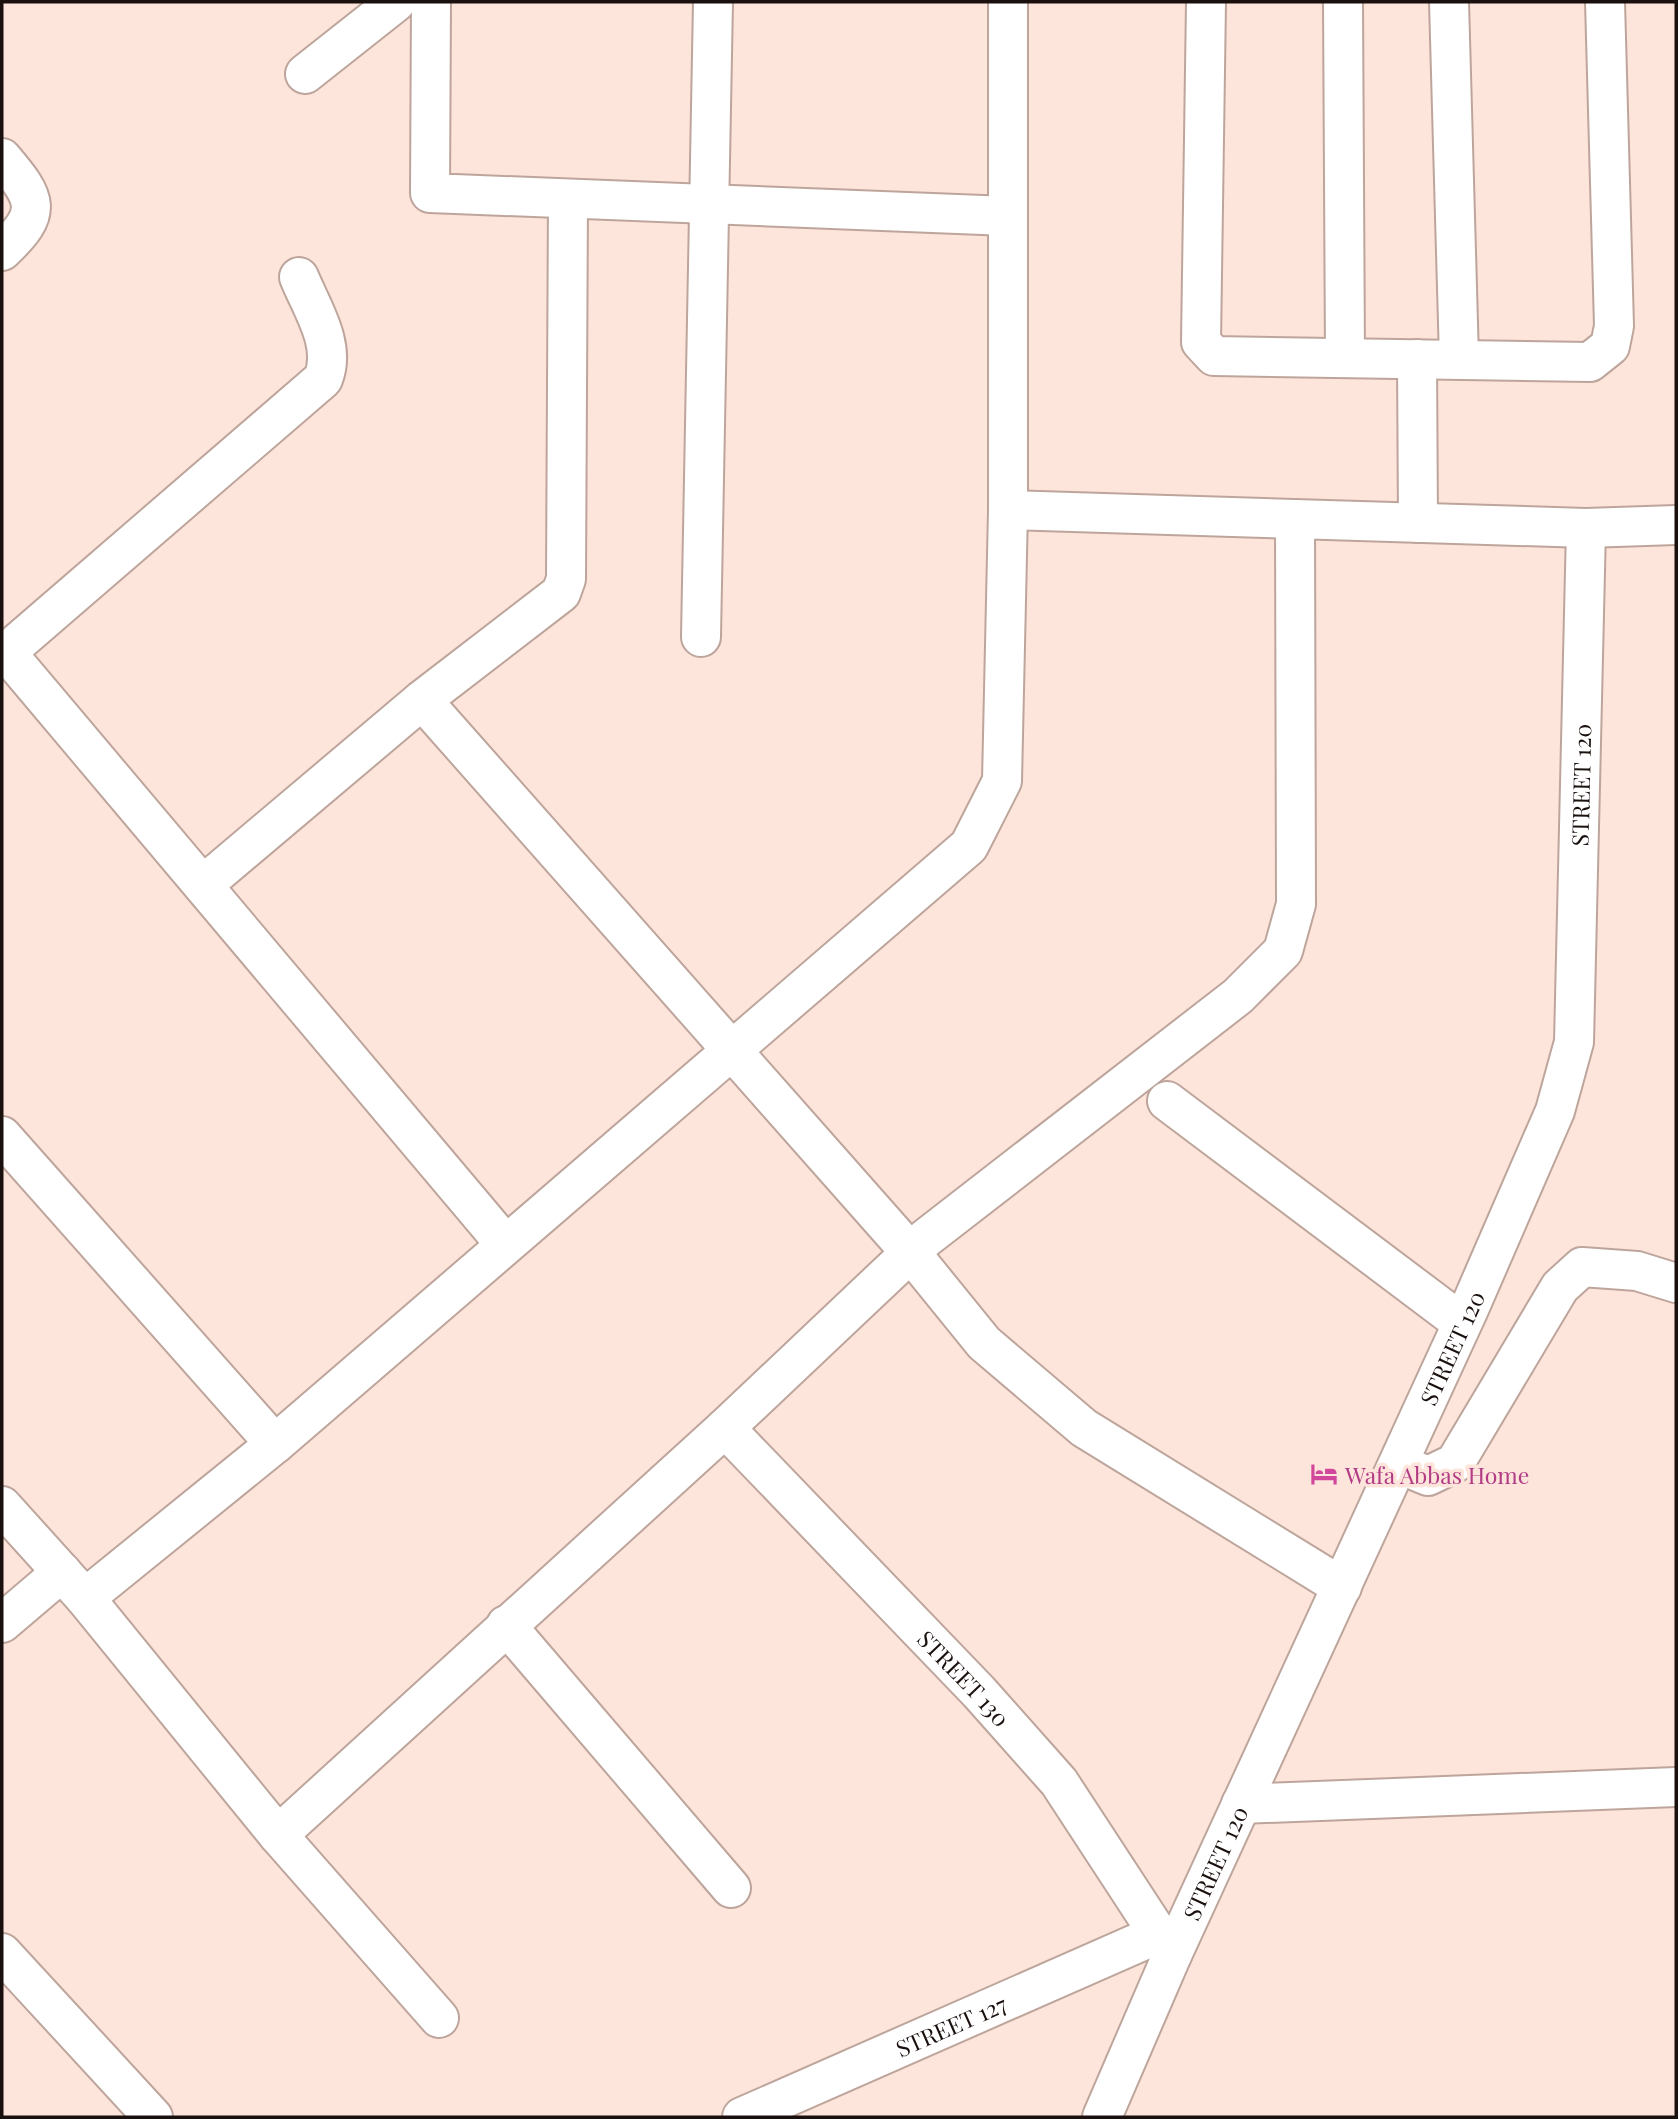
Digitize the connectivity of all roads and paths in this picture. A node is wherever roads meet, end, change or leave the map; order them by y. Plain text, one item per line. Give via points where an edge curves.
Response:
1 (396, 2) edge
2 (431, 2) edge
3 (713, 2) edge
4 (1008, 2) edge
5 (1206, 2) edge
6 (1343, 2) edge
7 (1449, 2) edge
8 (1605, 2) edge
9 (305, 74) dead end
10 (2, 158) edge
11 (568, 199) junction
12 (711, 206) junction
13 (1008, 216) junction
14 (2, 251) edge
15 (299, 277) dead end
16 (1345, 358) junction
17 (1417, 359) junction
18 (1459, 359) junction
19 (1008, 510) junction
20 (1295, 519) junction
21 (1418, 523) junction
22 (1676, 525) edge
23 (1586, 528) junction
24 (701, 637) dead end
25 (4, 654) edge
26 (422, 700) junction
27 (202, 885) junction
28 (730, 1051) junction
29 (1167, 1101) dead end
30 (2, 1136) edge
31 (505, 1244) junction
32 (911, 1253) junction
33 (1676, 1283) edge
34 (1462, 1323) junction
35 (725, 1428) junction
36 (275, 1444) junction
37 (1399, 1464) junction
38 (2, 1506) edge
39 (73, 1585) junction
40 (1342, 1587) junction
41 (2, 1623) edge
42 (506, 1625) junction
43 (1676, 1787) edge
44 (1241, 1804) junction
45 (278, 1835) junction
46 (730, 1888) dead end
47 (1165, 1944) junction
48 (2, 1953) edge
49 (439, 2018) dead end
50 (153, 2117) edge
51 (742, 2117) edge
52 (1102, 2117) edge

1 - 9 street
2 - 11 street via 430,192
3 - 12 street
4 - 13 street
5 - 16 street via 1201,342 1214,356
6 - 16 street
7 - 18 street
8 - 18 street via 1614,326 1610,346 1590,362
10 - 14 street via 32,202 26,229
11 - 12 street
11 - 26 street via 566,579 561,593
12 - 13 street
12 - 24 street
13 - 19 street
15 - 25 street via 327,347 329,364 323,379
16 - 17 street
17 - 18 street
17 - 21 street
19 - 20 street
19 - 28 street via 1002,781 969,846
20 - 21 street
20 - 32 street via 1296,904 1283,951 1238,996
21 - 23 street
22 - 23 street
23 - 34 street, STREET 120 via 1574,1042 1555,1111
25 - 27 street
26 - 27 street
26 - 28 street
27 - 31 street
28 - 31 street
28 - 32 street
29 - 34 street
30 - 36 street
31 - 36 street
32 - 35 street
32 - 40 street via 984,1343 1084,1428
33 - 37 street via 1637,1270 1582,1267 1560,1287 1455,1463 1428,1476
34 - 37 street, STREET 120
35 - 42 street
35 - 47 street, STREET 130 via 979,1692 1059,1782
36 - 39 street
37 - 40 street, STREET 120
38 - 39 street
39 - 41 street
39 - 45 street
40 - 44 street, STREET 120
42 - 45 street
42 - 46 street
43 - 44 street
44 - 47 street, STREET 120
45 - 49 street
47 - 51 street, STREET 127
47 - 52 street, STREET 120
48 - 50 street

